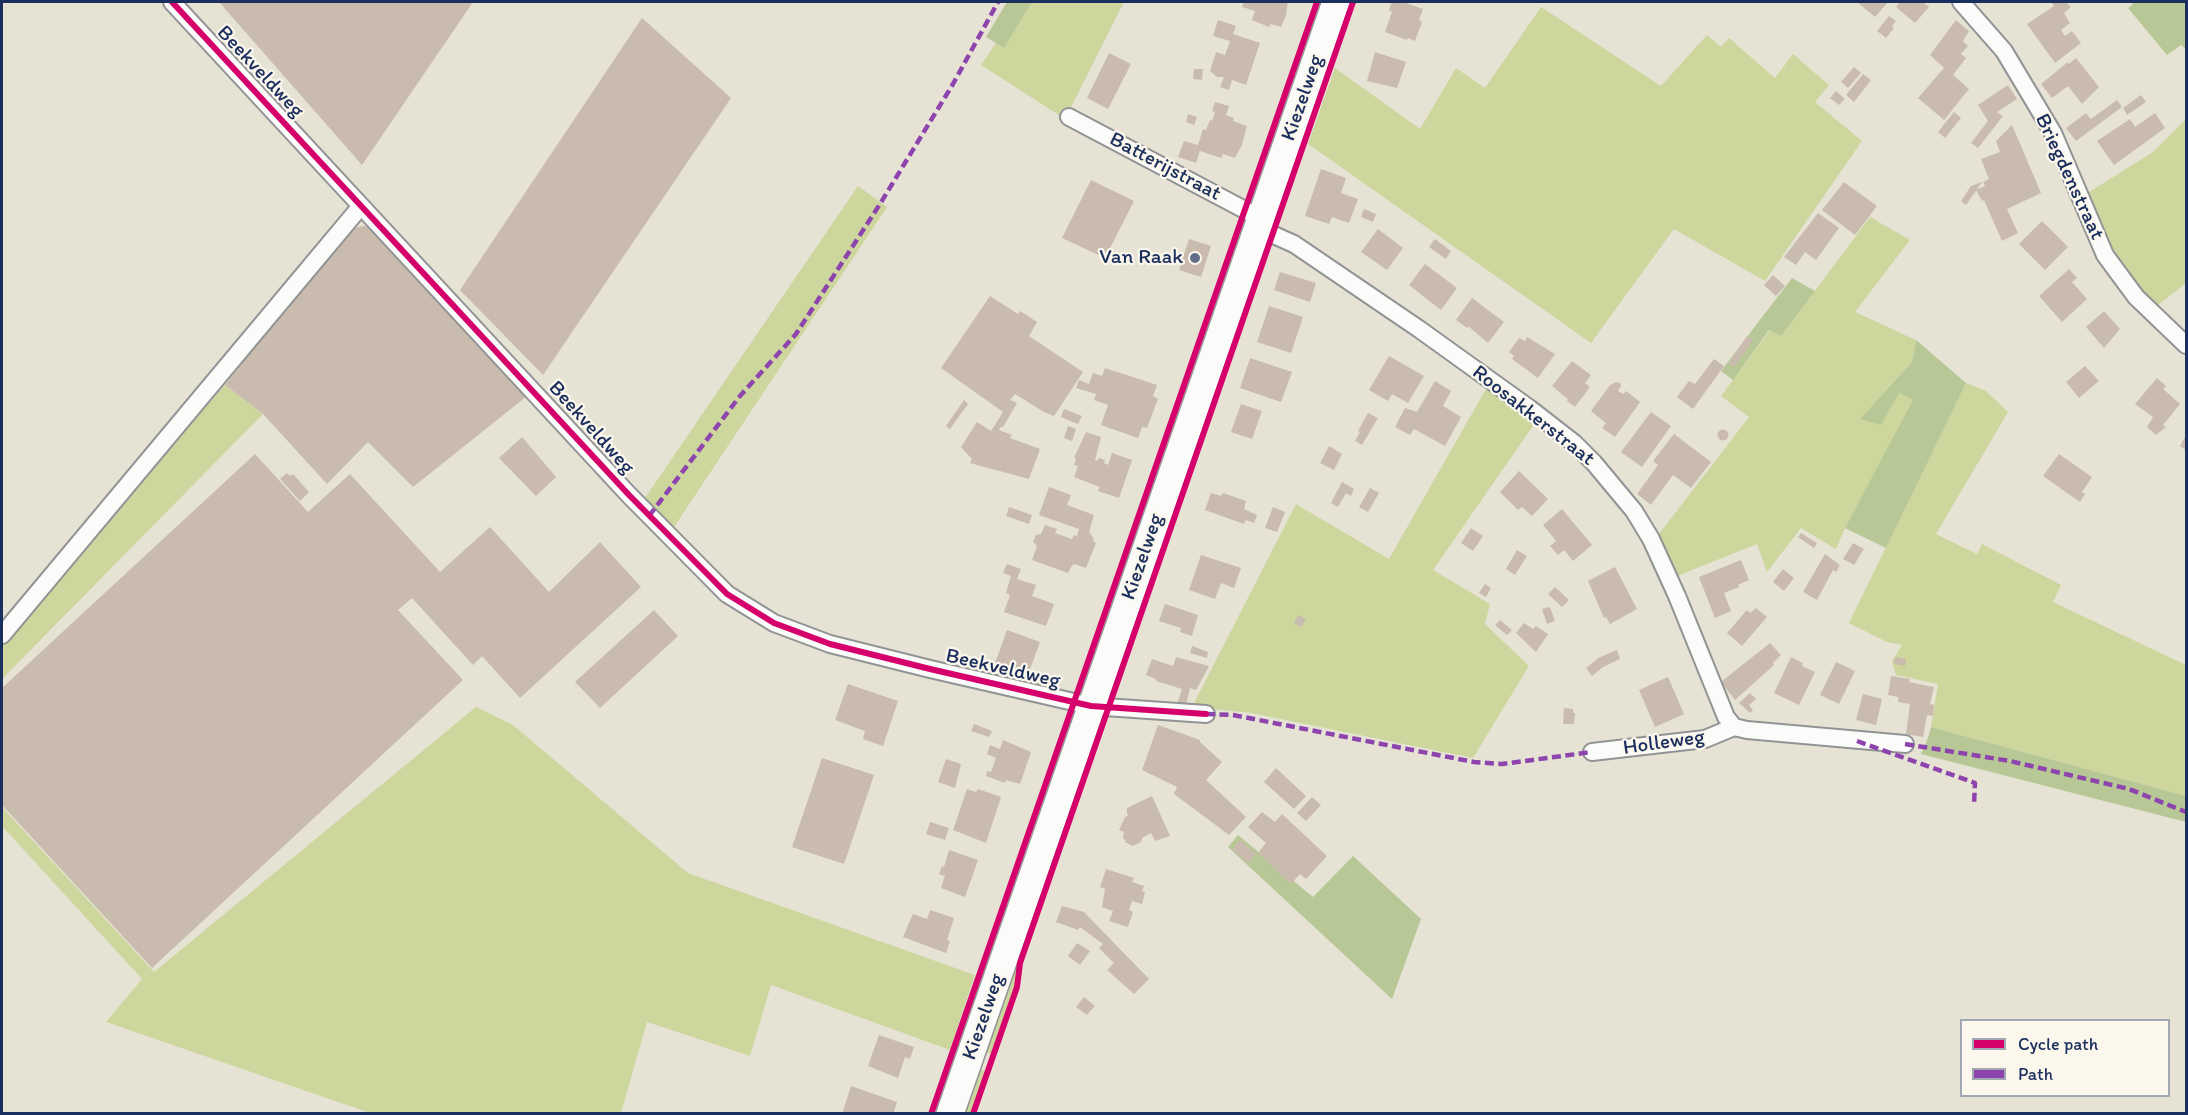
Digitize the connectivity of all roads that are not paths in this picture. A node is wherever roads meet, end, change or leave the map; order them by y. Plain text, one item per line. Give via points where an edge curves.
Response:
1 (172, 2) edge
2 (1336, 2) edge
3 (1961, 2) edge
4 (1069, 117) dead end
5 (361, 206) junction
6 (1260, 223) junction
7 (2187, 345) edge
8 (2, 635) edge
9 (1091, 706) junction
10 (1206, 714) dead end
11 (1734, 727) junction
12 (1905, 744) dead end
13 (1592, 752) dead end
14 (950, 1113) edge

1 - 5 street, Beekveldweg
2 - 6 main road, Kiezelweg
3 - 7 street, Briegdenstraat via 2004,51 2053,133 2104,255 2136,297
4 - 6 street, Batterijstraat
5 - 8 street
5 - 9 street, Beekveldweg via 629,495 727,594 774,623 830,644
6 - 9 main road, Kiezelweg
6 - 11 street, Roosakkerstraat via 1529,408 1594,463 1634,511 1651,539 1726,717
9 - 10 street
9 - 14 main road, Kiezelweg
11 - 12 street
11 - 13 street, Holleweg via 1705,739

